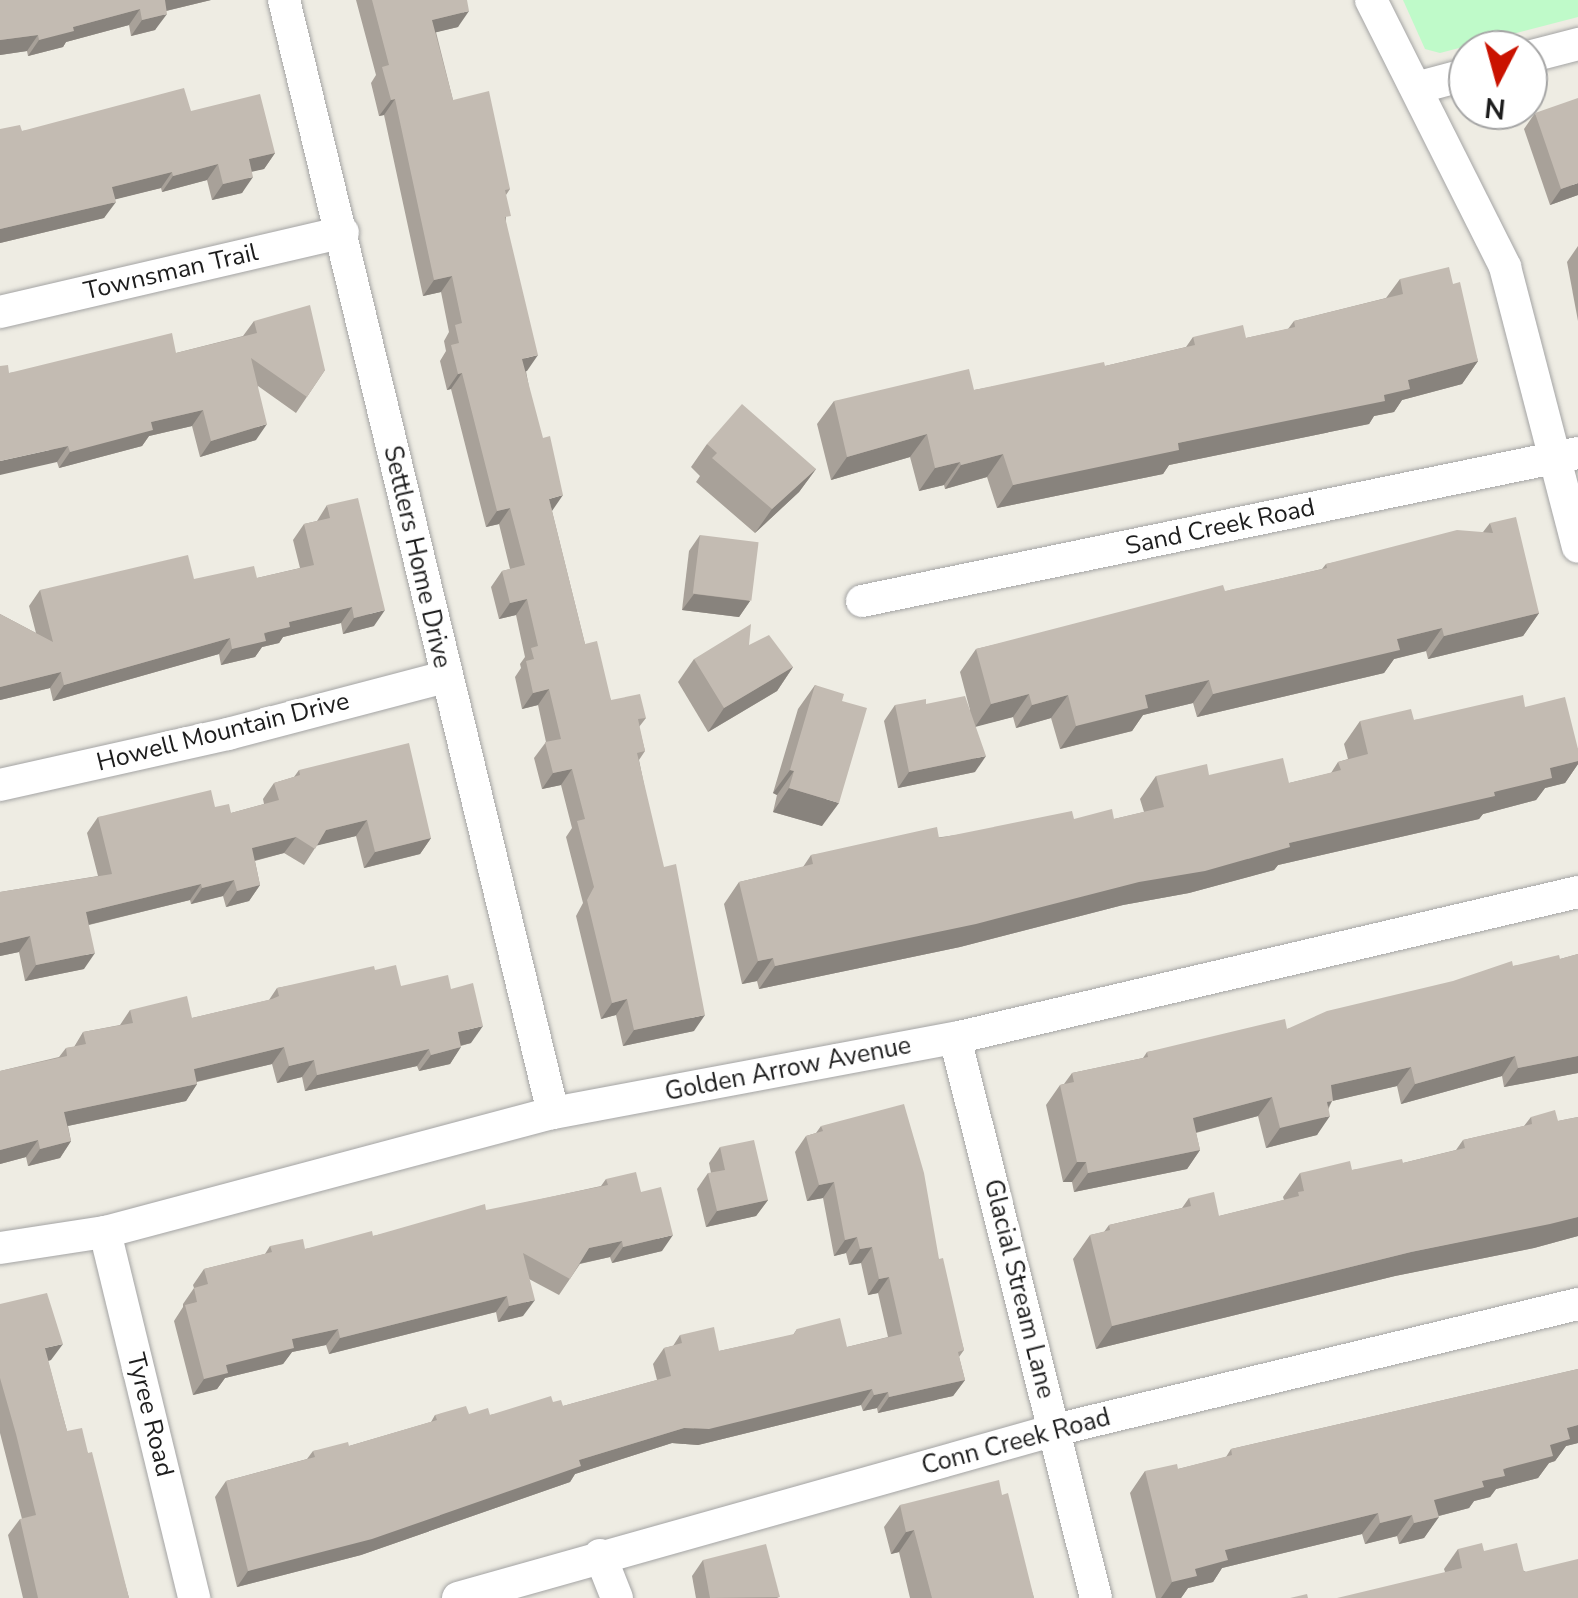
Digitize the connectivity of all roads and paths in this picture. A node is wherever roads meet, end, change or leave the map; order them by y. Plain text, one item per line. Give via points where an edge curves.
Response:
1 (284, 0) edge
2 (1371, 0) edge
3 (1578, 44) edge
4 (1548, 52) edge
5 (1448, 79) edge
6 (1416, 88) junction
7 (342, 232) junction
8 (0, 312) edge
9 (1567, 455) edge
10 (1578, 547) edge
11 (862, 601) dead end
12 (445, 676) junction
13 (0, 785) edge
14 (1578, 892) edge
15 (955, 1038) junction
16 (553, 1113) junction
17 (105, 1232) junction
18 (0, 1248) edge
19 (1578, 1304) edge
20 (1055, 1430) junction
21 (600, 1555) junction
22 (194, 1598) edge
23 (458, 1598) edge
24 (617, 1598) edge
25 (1096, 1598) edge

1 - 7 street, Settlers Home Drive
2 - 6 street
3 - 4 street
5 - 6 street
6 - 9 street via 1506,267
7 - 8 street, Townsman Trail
7 - 12 street, Settlers Home Drive
9 - 10 street
9 - 11 street, Sand Creek Road
12 - 13 street, Howell Mountain Drive
12 - 16 street, Settlers Home Drive
14 - 15 street, Golden Arrow Avenue
15 - 16 street, Golden Arrow Avenue
15 - 20 street, Glacial Stream Lane
16 - 17 street, Golden Arrow Avenue
17 - 18 street, Golden Arrow Avenue
17 - 22 street, Tyree Road
19 - 20 street, Conn Creek Road
20 - 21 street, Conn Creek Road
20 - 25 street, Glacial Stream Lane
21 - 23 street, Conn Creek Road
21 - 24 street

